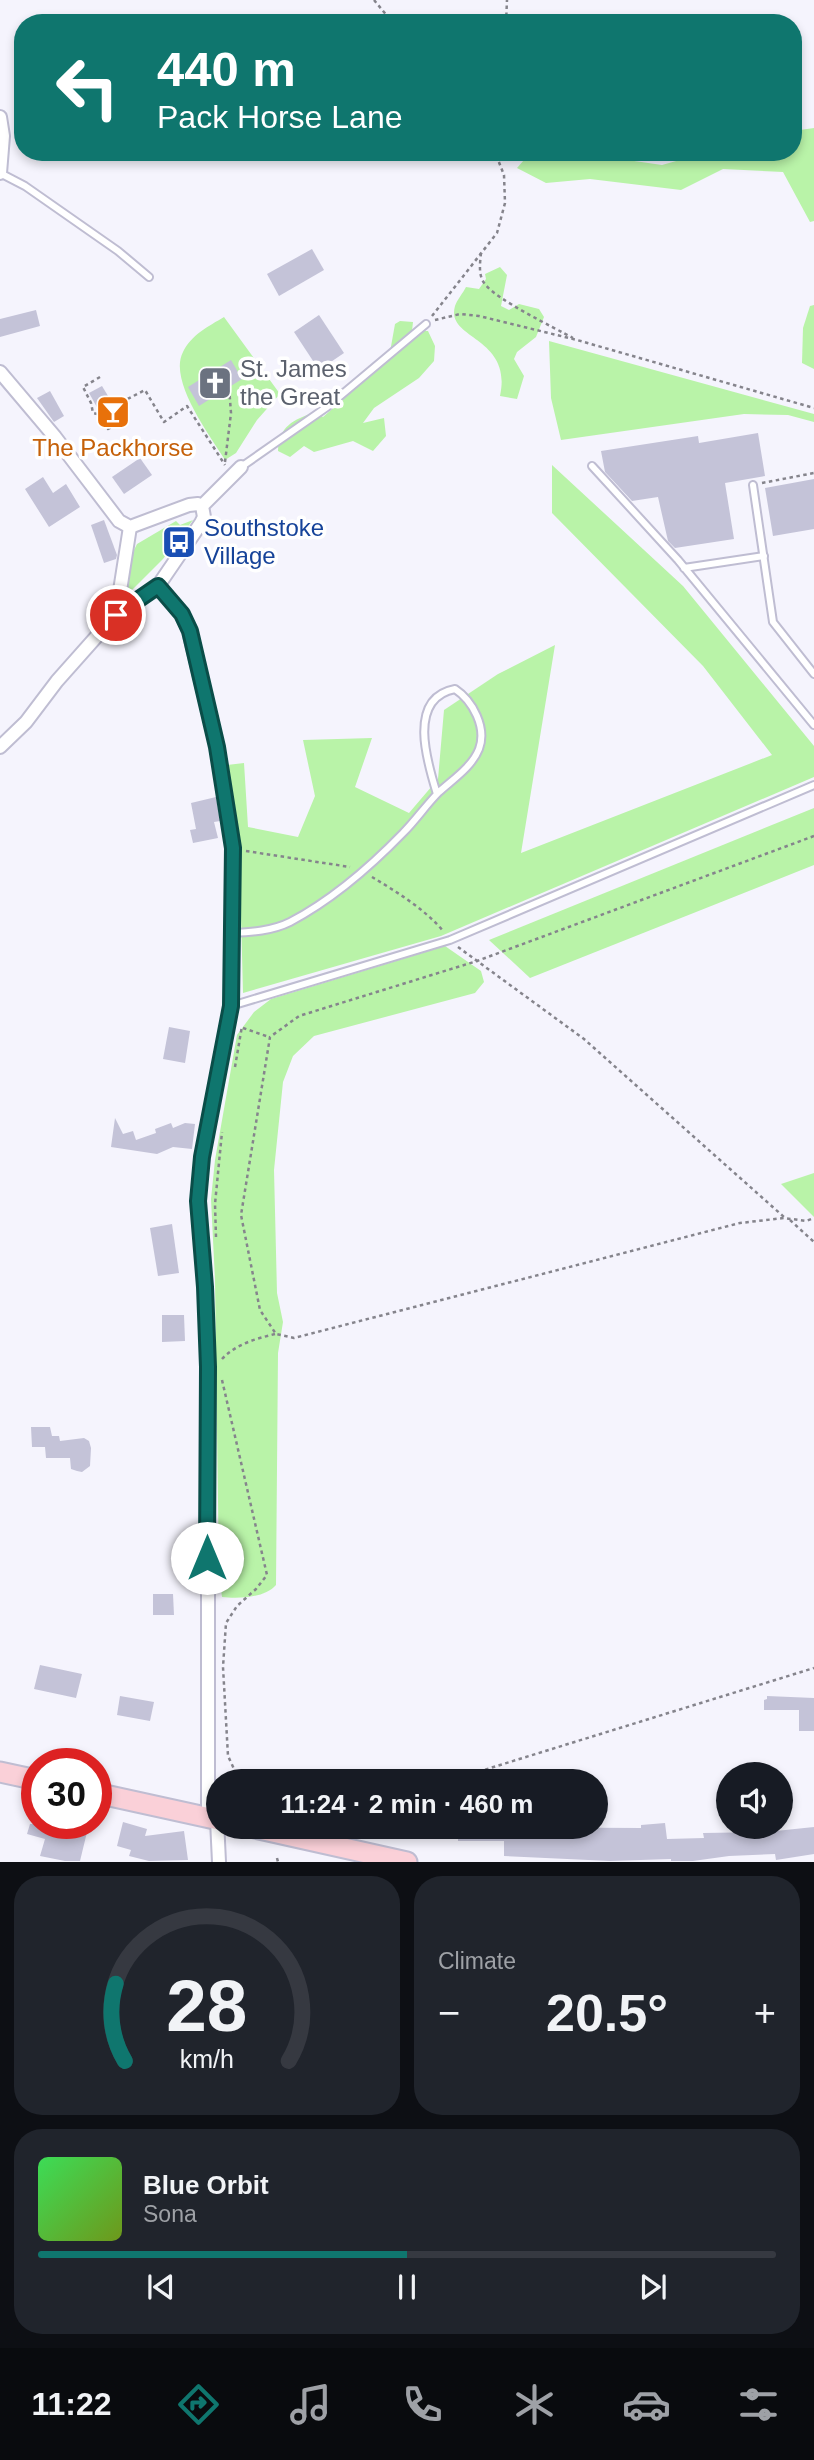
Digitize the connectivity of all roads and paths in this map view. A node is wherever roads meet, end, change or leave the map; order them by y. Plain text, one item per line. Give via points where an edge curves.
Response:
1 (374, 0) edge
2 (386, 14) edge
3 (0, 117) edge
4 (499, 161) edge
5 (0, 173) edge
6 (481, 253) junction
7 (149, 277) dead end
8 (426, 324) junction
9 (577, 340) junction
10 (0, 372) edge
11 (100, 377) dead end
12 (229, 387) dead end
13 (814, 408) edge
14 (592, 466) dead end
15 (242, 467) joint
16 (814, 473) edge
17 (753, 485) joint
18 (202, 506) junction
19 (130, 527) junction
20 (764, 556) junction
21 (684, 568) junction
22 (158, 586) junction
23 (116, 615) junction
24 (814, 674) edge
25 (814, 725) edge
26 (0, 747) edge
27 (814, 785) edge
28 (437, 794) junction
29 (814, 836) edge
30 (245, 851) dead end
31 (362, 871) junction
32 (232, 933) junction
33 (450, 940) junction
34 (477, 961) junction
35 (235, 1005) junction
36 (243, 1028) junction
37 (270, 1037) junction
38 (232, 1077) dead end
39 (223, 1127) dead end
40 (784, 1217) junction
41 (814, 1217) edge
42 (814, 1242) edge
43 (216, 1244) dead end
44 (276, 1334) junction
45 (219, 1350) dead end
46 (213, 1365) junction
47 (814, 1668) edge
48 (214, 1769) edge
49 (235, 1769) edge
50 (487, 1769) edge
51 (0, 1772) edge
52 (21, 1777) edge
53 (112, 1797) edge
54 (206, 1817) edge
55 (216, 1839) edge
56 (305, 1839) edge
57 (219, 1861) edge
58 (407, 1861) edge

1 - 2 path
3 - 5 street
4 - 6 path via 505,175 505,203 496,233
5 - 7 lane via 25,186
6 - 8 path
6 - 9 path via 484,284
8 - 9 path via 460,314 479,316
8 - 15 lane via 327,407
9 - 13 path
10 - 19 street via 119,521
11 - 12 path via 83,387 93,413 107,429 124,420 116,405 145,390 164,422 187,406 225,465
14 - 21 lane
15 - 18 street
16 - 17 path
17 - 20 lane
18 - 19 street via 189,505
18 - 22 street via 201,523
19 - 23 street
20 - 21 lane
20 - 24 lane via 773,622
21 - 25 lane
22 - 23 street
22 - 32 street via 190,631 217,747 233,848
23 - 26 street
27 - 33 lane
28 - 28 lane via 473,759 481,737 468,700 455,689 438,694 426,713 427,759
28 - 31 lane
29 - 34 path
30 - 31 path
31 - 32 lane via 320,905 287,923
31 - 33 path via 436,922
32 - 35 street
33 - 34 path
33 - 35 lane
34 - 37 path via 299,1016
34 - 40 path via 584,1039
35 - 36 path
35 - 46 street via 202,1157 198,1201
36 - 37 path
36 - 38 path
37 - 44 path via 241,1215 260,1310
39 - 43 path
40 - 41 path via 806,1221
40 - 42 path
40 - 44 path via 740,1223 294,1338
44 - 46 path via 231,1350
45 - 46 path
46 - 48 street
46 - 49 path via 267,1575 226,1623 223,1667 229,1755
47 - 50 path
51 - 52 main road
53 - 54 main road
55 - 57 street
56 - 58 main road

